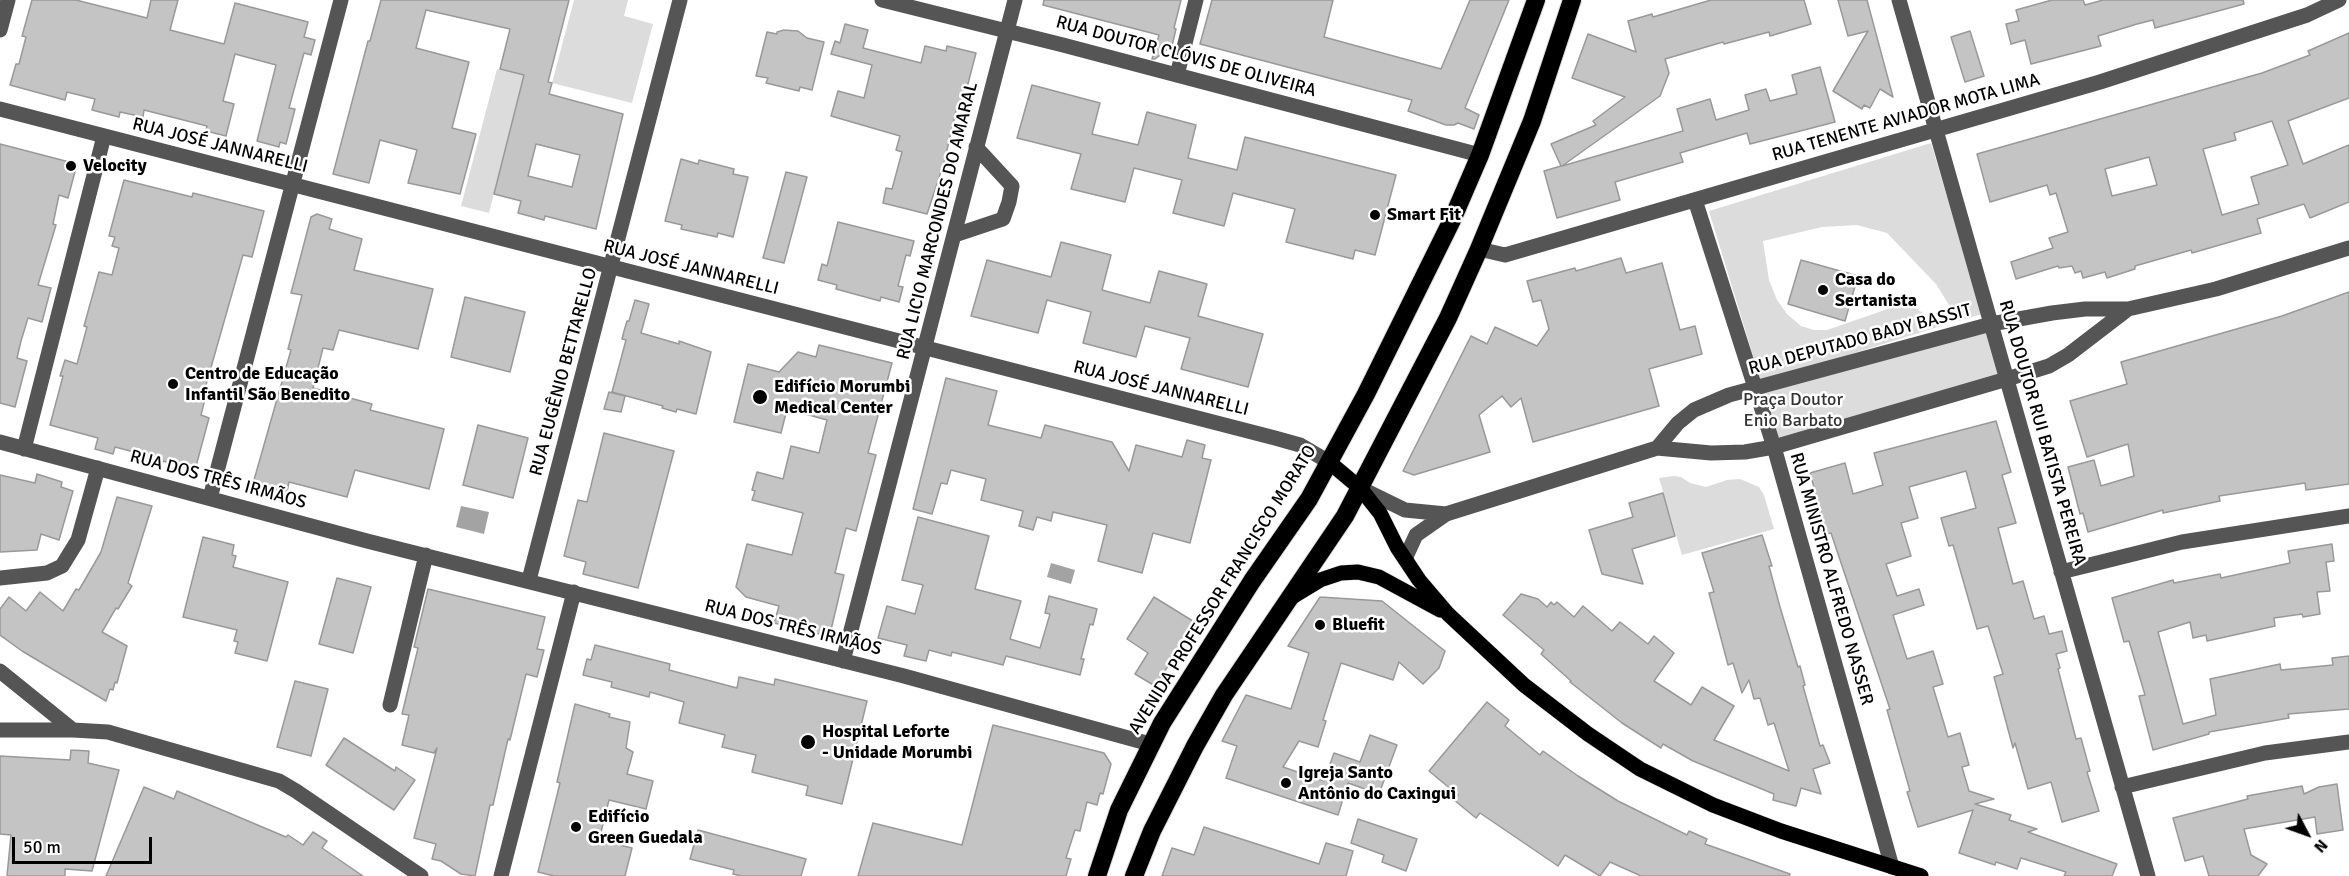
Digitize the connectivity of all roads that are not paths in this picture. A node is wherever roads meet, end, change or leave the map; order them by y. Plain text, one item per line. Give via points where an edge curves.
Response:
1 (8, 0) edge
2 (341, 0) edge
3 (680, 0) edge
4 (882, 0) edge
5 (1015, 0) edge
6 (1196, 0) edge
7 (1536, 0) edge
8 (1572, 0) edge
9 (1899, 0) edge
10 (2339, 0) edge
11 (0, 30) edge
12 (1007, 31) junction
13 (1177, 75) junction
14 (0, 109) edge
15 (1936, 130) junction
16 (104, 136) junction
17 (976, 147) junction
18 (1480, 155) junction
19 (293, 184) junction
20 (1695, 200) junction
21 (955, 235) junction
22 (2349, 248) edge
23 (1479, 249) junction
24 (611, 268) junction
25 (2128, 309) junction
26 (1991, 324) junction
27 (926, 348) junction
28 (2007, 379) junction
29 (1755, 390) junction
30 (0, 442) edge
31 (1774, 447) junction
32 (24, 448) junction
33 (1657, 448) junction
34 (1329, 462) junction
35 (98, 468) junction
36 (1360, 488) junction
37 (210, 498) junction
38 (1446, 514) junction
39 (2349, 516) edge
40 (426, 555) junction
41 (1405, 559) junction
42 (2061, 572) junction
43 (0, 578) edge
44 (530, 580) junction
45 (574, 592) junction
46 (1292, 597) junction
47 (1448, 615) junction
48 (843, 661) junction
49 (0, 671) edge
50 (390, 705) dead end
51 (0, 730) edge
52 (73, 730) junction
53 (2349, 742) edge
54 (1150, 744) junction
55 (2122, 787) junction
56 (1892, 867) junction
57 (421, 876) edge
58 (501, 876) edge
59 (1097, 876) edge
60 (1134, 876) edge
61 (1921, 876) edge
62 (2148, 876) edge

1 - 11 street
2 - 19 street
3 - 24 street, RUA EUGÊNIO BETTARELLO
4 - 12 street, RUA DOUTOR CLÓVIS DE OLIVEIRA
5 - 12 street, RUA LICIO MARCONDES DO AMARAL
6 - 13 street
7 - 18 highway, AVENIDA PROFESSOR FRANCISCO MORATO
8 - 23 highway via 1532,121
9 - 15 street, RUA DOUTOR RUI BATISTA PEREIRA
10 - 15 street, RUA TENENTE AVIADOR MOTA LIMA via 2307,15 2100,82
12 - 13 street, RUA DOUTOR CLÓVIS DE OLIVEIRA
12 - 17 street, RUA LICIO MARCONDES DO AMARAL
13 - 18 street, RUA DOUTOR CLÓVIS DE OLIVEIRA
14 - 16 street, RUA JOSÉ JANNARELLI
15 - 20 street, RUA TENENTE AVIADOR MOTA LIMA
15 - 26 street, RUA DOUTOR RUI BATISTA PEREIRA
16 - 19 street, RUA JOSÉ JANNARELLI
16 - 32 street
17 - 21 street, RUA LICIO MARCONDES DO AMARAL
17 - 21 street via 1012,186 1009,202 1003,219
18 - 34 highway, AVENIDA PROFESSOR FRANCISCO MORATO via 1447,230
19 - 24 street, RUA JOSÉ JANNARELLI
19 - 37 street
20 - 23 street, RUA TENENTE AVIADOR MOTA LIMA via 1505,255
20 - 29 street, RUA MINISTRO ALFREDO NASSER
21 - 27 street, RUA LICIO MARCONDES DO AMARAL
22 - 25 street, RUA DEPUTADO BADY BASSIT via 2216,289
23 - 36 highway via 1448,318
24 - 27 street, RUA JOSÉ JANNARELLI
24 - 44 street, RUA EUGÊNIO BETTARELLO
25 - 26 street, RUA DEPUTADO BADY BASSIT via 2085,309
25 - 28 street, RUA DEPUTADO BADY BASSIT via 2049,366
26 - 28 street, RUA DOUTOR RUI BATISTA PEREIRA
26 - 29 street, RUA DEPUTADO BADY BASSIT
27 - 34 street, RUA JOSÉ JANNARELLI via 1275,438 1299,445
27 - 48 street, RUA LICIO MARCONDES DO AMARAL
28 - 31 street, RUA DEPUTADO BADY BASSIT
28 - 42 street, RUA DOUTOR RUI BATISTA PEREIRA
29 - 31 street, RUA MINISTRO ALFREDO NASSER
29 - 33 street, RUA DEPUTADO BADY BASSIT via 1694,410
30 - 32 street, RUA DOS TRÊS IRMÃOS
31 - 33 street, RUA DEPUTADO BADY BASSIT via 1723,453
31 - 56 street, RUA MINISTRO ALFREDO NASSER
32 - 35 street, RUA DOS TRÊS IRMÃOS
33 - 38 street, RUA DEPUTADO BADY BASSIT
34 - 36 main road, RUA JOSÉ JANNARELLI
34 - 54 highway, AVENIDA PROFESSOR FRANCISCO MORATO
35 - 37 street, RUA DOS TRÊS IRMÃOS
35 - 43 street via 78,540 62,566 47,573
36 - 38 street, RUA DEPUTADO BADY BASSIT via 1405,510
36 - 41 main road, RUA JOSÉ JANNARELLI via 1380,513
36 - 46 highway
37 - 40 street, RUA DOS TRÊS IRMÃOS
38 - 41 street, RUA DEPUTADO BADY BASSIT via 1416,535
39 - 42 street via 2182,543
40 - 44 street, RUA DOS TRÊS IRMÃOS
40 - 50 street
41 - 47 main road, RUA JOSÉ JANNARELLI
42 - 55 street, RUA DOUTOR RUI BATISTA PEREIRA
44 - 45 street, RUA DOS TRÊS IRMÃOS
45 - 48 street, RUA DOS TRÊS IRMÃOS
45 - 58 street
46 - 47 main road via 1320,579 1358,572 1379,577
46 - 60 highway via 1224,695 1195,746
47 - 56 main road via 1524,685 1640,769 1781,831
48 - 54 street, RUA DOS TRÊS IRMÃOS
49 - 52 street
51 - 52 street
52 - 57 street via 108,732 279,781
53 - 55 street via 2265,753
54 - 59 highway, AVENIDA PROFESSOR FRANCISCO MORATO via 1119,810
55 - 62 street, RUA DOUTOR RUI BATISTA PEREIRA
56 - 61 main road

